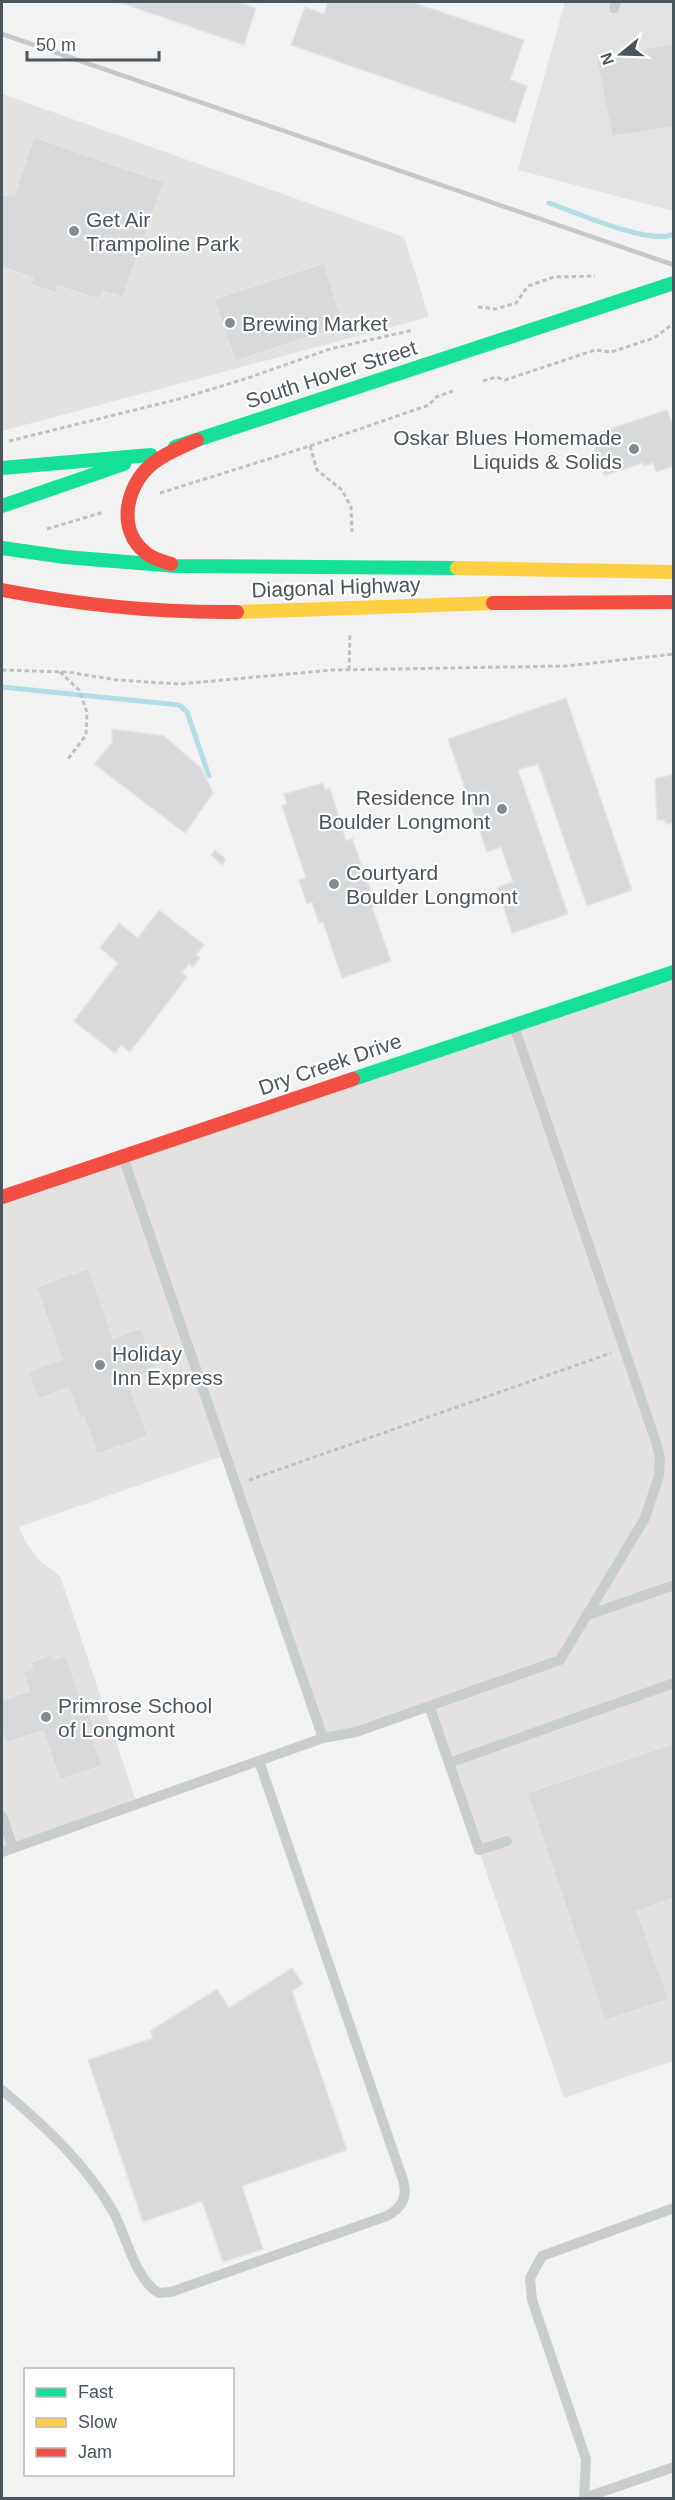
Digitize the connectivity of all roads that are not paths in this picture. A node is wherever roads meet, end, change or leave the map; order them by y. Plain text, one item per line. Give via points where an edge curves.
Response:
1 (674, 283) edge
2 (198, 440) junction
3 (151, 455) junction
4 (2, 468) edge
5 (2, 506) edge
6 (2, 548) edge
7 (176, 566) junction
8 (674, 572) edge
9 (2, 590) edge
10 (48, 601) junction
11 (674, 602) edge
12 (2, 603) edge
13 (674, 972) edge
14 (514, 1024) junction
15 (123, 1156) junction
16 (2, 1197) edge
17 (674, 1585) edge
18 (588, 1615) junction
19 (674, 1683) edge
20 (430, 1708) junction
21 (323, 1738) junction
22 (259, 1761) junction
23 (449, 1764) junction
24 (2, 1816) edge
25 (507, 1841) dead end
26 (13, 1848) junction
27 (2, 1852) edge
28 (2, 2090) edge
29 (674, 2208) edge
30 (674, 2467) edge
31 (584, 2498) edge

1 - 2 main road, South Hover Street
2 - 3 main road, South Hover Street
2 - 7 main road via 153,464 135,482 127,504 128,523 141,549
3 - 4 main road
3 - 5 main road, South Hover Street
6 - 7 main road, Diagonal Highway
7 - 8 main road, Diagonal Highway
9 - 10 main road, Diagonal Highway
10 - 11 main road, Diagonal Highway via 136,610 229,612 464,603
10 - 12 main road
13 - 14 main road, Dry Creek Drive
14 - 15 main road, Dry Creek Drive
14 - 18 lane via 660,1459 650,1506
15 - 16 main road, Dry Creek Drive
15 - 21 lane
17 - 18 lane
18 - 20 lane via 560,1660
19 - 23 lane
20 - 21 lane via 356,1732
20 - 23 lane
21 - 22 lane
22 - 26 lane
22 - 28 lane via 403,2180 406,2190 400,2206 387,2216 159,2293 143,2280 114,2214 89,2176 46,2128
23 - 25 lane via 479,1850
24 - 26 lane
26 - 27 lane
29 - 31 lane via 542,2256 530,2278 532,2300 586,2459
30 - 31 lane

